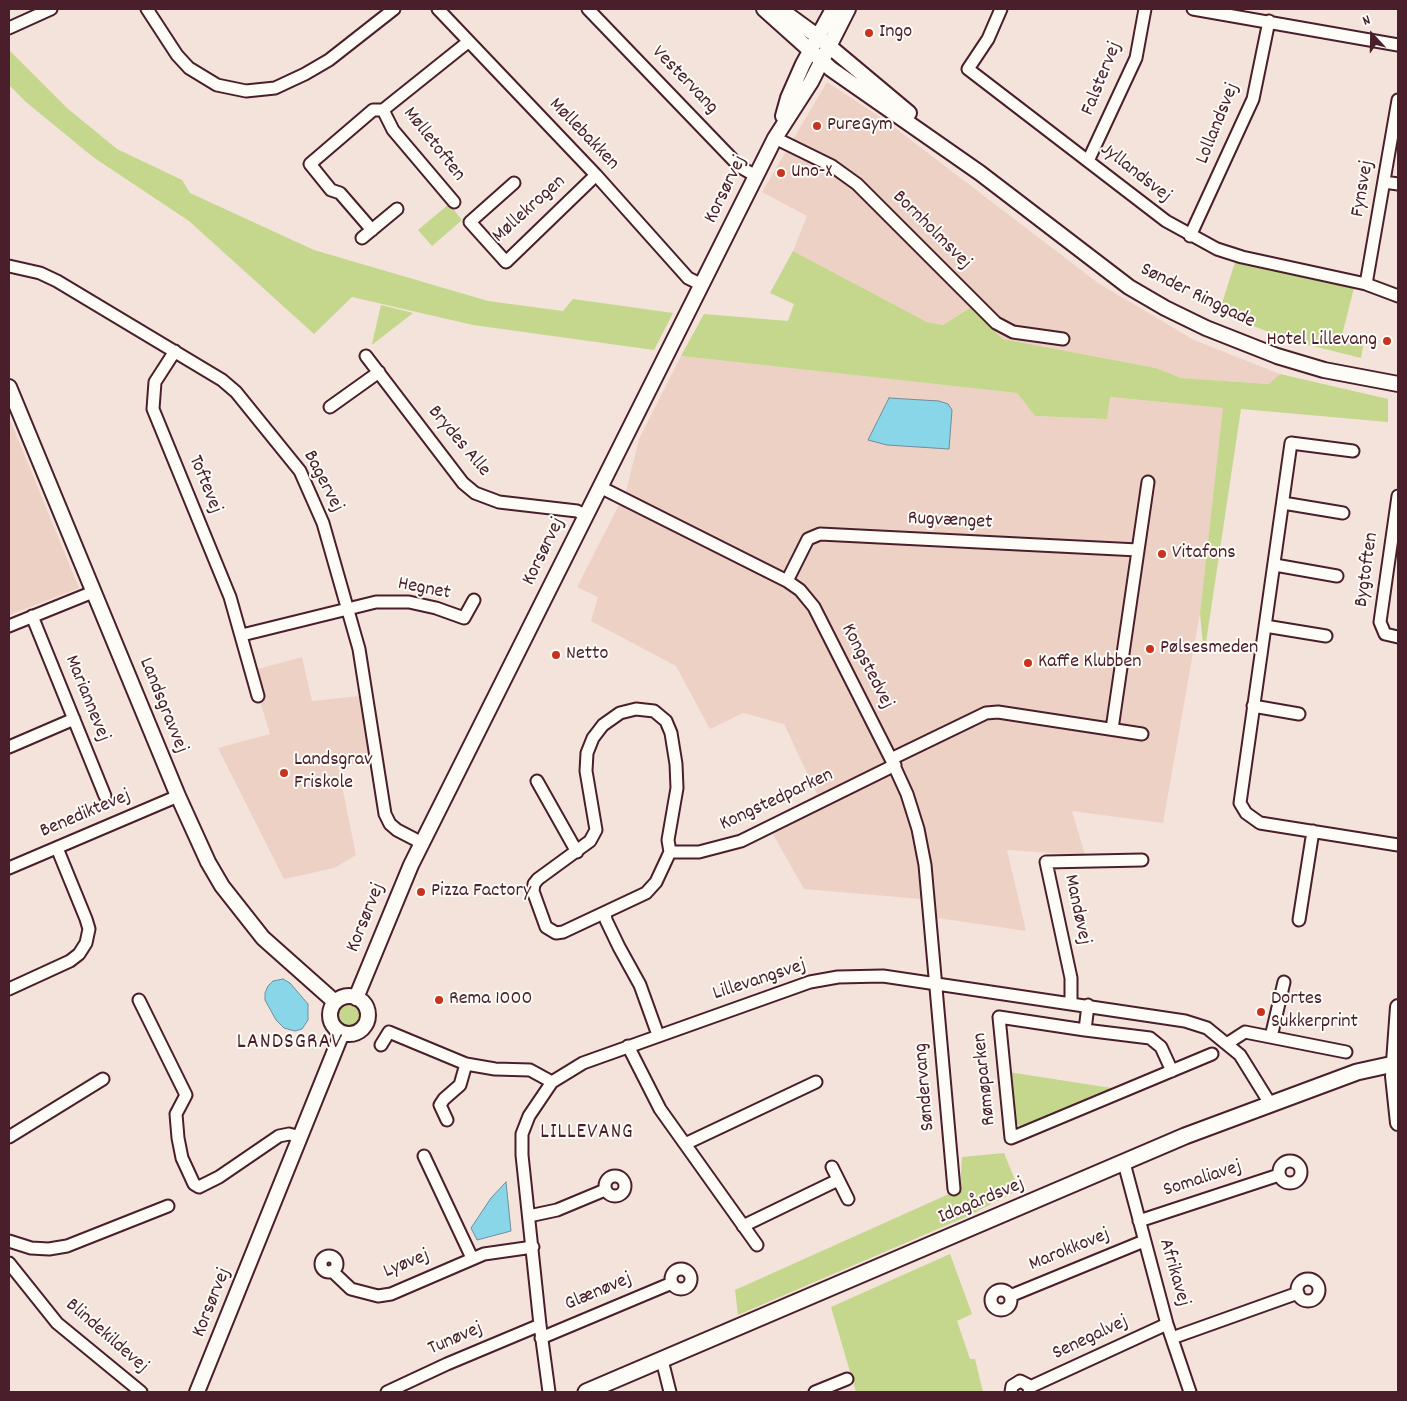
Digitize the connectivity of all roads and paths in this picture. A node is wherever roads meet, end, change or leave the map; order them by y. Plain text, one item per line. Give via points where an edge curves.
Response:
1 (51, 9) edge
2 (147, 9) edge
3 (394, 9) edge
4 (438, 9) edge
5 (588, 9) edge
6 (764, 9) edge
7 (780, 9) edge
8 (833, 9) edge
9 (840, 9) edge
10 (848, 9) edge
11 (1001, 9) edge
12 (1145, 9) edge
13 (1193, 9) edge
14 (1268, 21) junction
15 (9, 28) edge
16 (468, 42) junction
17 (1398, 45) edge
18 (820, 49) junction
19 (1398, 107) edge
20 (383, 110) junction
21 (777, 133) junction
22 (1088, 161) junction
23 (980, 174) junction
24 (596, 175) junction
25 (756, 176) junction
26 (1384, 182) junction
27 (514, 183) dead end
28 (1398, 184) edge
29 (454, 202) dead end
30 (397, 209) dead end
31 (372, 230) junction
32 (1190, 236) junction
33 (362, 238) dead end
34 (9, 266) edge
35 (1366, 284) junction
36 (702, 285) junction
37 (1398, 296) edge
38 (1063, 339) dead end
39 (175, 351) junction
40 (366, 356) dead end
41 (379, 372) junction
42 (1398, 384) edge
43 (9, 387) edge
44 (330, 407) dead end
45 (1354, 452) dead end
46 (1148, 482) dead end
47 (600, 487) junction
48 (1398, 496) edge
49 (1283, 503) junction
50 (1343, 513) dead end
51 (586, 516) junction
52 (1138, 550) junction
53 (1275, 565) junction
54 (1337, 576) dead end
55 (787, 581) junction
56 (93, 592) junction
57 (474, 600) dead end
58 (348, 607) junction
59 (32, 616) junction
60 (9, 626) edge
61 (1265, 626) junction
62 (242, 635) junction
63 (1326, 636) dead end
64 (1398, 637) edge
65 (258, 696) dead end
66 (1253, 706) junction
67 (1299, 714) dead end
68 (74, 719) junction
69 (1112, 729) junction
70 (1142, 734) dead end
71 (9, 747) edge
72 (893, 762) junction
73 (537, 781) dead end
74 (105, 796) dead end
75 (178, 796) junction
76 (1313, 831) junction
77 (422, 843) junction
78 (1398, 845) edge
79 (57, 848) junction
80 (577, 852) junction
81 (670, 852) junction
82 (1142, 860) dead end
83 (9, 868) edge
84 (605, 913) junction
85 (1299, 920) dead end
86 (936, 982) junction
87 (1284, 982) dead end
88 (9, 990) edge
89 (356, 998) junction
90 (139, 1000) dead end
91 (335, 1002) junction
92 (1071, 1002) junction
93 (1088, 1005) junction
94 (1398, 1007) edge
95 (1085, 1030) junction
96 (342, 1033) junction
97 (658, 1035) junction
98 (1271, 1037) junction
99 (1228, 1044) junction
100 (381, 1045) dead end
101 (628, 1046) junction
102 (1346, 1052) dead end
103 (1212, 1054) dead end
104 (1396, 1063) edge
105 (466, 1064) junction
106 (1172, 1071) junction
107 (103, 1079) dead end
108 (552, 1082) junction
109 (816, 1082) dead end
110 (1271, 1105) junction
111 (447, 1120) dead end
112 (1398, 1123) edge
113 (9, 1137) edge
114 (300, 1137) junction
115 (684, 1144) junction
116 (424, 1156) dead end
117 (1124, 1163) junction
118 (832, 1167) dead end
119 (1280, 1175) dead end
120 (838, 1180) junction
121 (954, 1188) dead end
122 (605, 1190) dead end
123 (848, 1199) dead end
124 (168, 1206) dead end
125 (529, 1216) junction
126 (1139, 1221) junction
127 (743, 1226) junction
128 (9, 1241) edge
129 (1144, 1241) junction
130 (757, 1245) dead end
131 (533, 1248) junction
132 (472, 1258) junction
133 (9, 1263) edge
134 (332, 1271) dead end
135 (672, 1283) dead end
136 (1298, 1293) dead end
137 (1010, 1296) dead end
138 (1168, 1324) junction
139 (540, 1325) junction
140 (541, 1338) junction
141 (1172, 1338) junction
142 (662, 1360) junction
143 (847, 1379) dead end
144 (1030, 1390) edge
145 (141, 1392) edge
146 (197, 1392) edge
147 (387, 1392) edge
148 (549, 1392) edge
149 (586, 1392) edge
150 (670, 1392) edge
151 (815, 1392) edge
152 (1011, 1392) edge
153 (1190, 1392) edge

1 - 15 street
2 - 3 street via 189,68 218,85 246,91 275,88 305,74 329,60
4 - 16 street, Møllebakken
5 - 25 street, Vestervang via 740,167
6 - 18 street via 787,22
7 - 18 street
8 - 18 street
9 - 18 street
10 - 18 street
11 - 22 street, Jyllandsvej via 988,39 968,68
12 - 22 street, Falstervej via 1136,58
13 - 14 street
14 - 17 street
14 - 32 street, Lollandsvej via 1253,99
16 - 20 street, Mølletoften
16 - 24 street, Møllebakken
18 - 21 street, Korsørvej
18 - 23 street, Sønder Ringgade
18 - 23 street, Sønder Ringgade
19 - 26 street, Fynsvej
20 - 29 street, Mølletoften via 393,130
20 - 31 street, Mølletoften via 373,110 310,164
21 - 25 street, Korsørvej
21 - 38 street, Bornholmsvej via 858,184 996,323 1013,332
22 - 32 street, Jyllandsvej
23 - 42 street, Sønder Ringgade via 1079,251 1165,308 1277,356 1324,370
24 - 27 street, Møllekrogen via 506,262 470,222
24 - 36 street, Møllebakken via 688,278
25 - 36 street, Korsørvej
26 - 28 street
26 - 35 street, Fynsvej
30 - 31 street
31 - 33 street
32 - 35 street, Jyllandsvej via 1242,256
34 - 39 street, Bagervej via 40,273 57,281
35 - 37 street, Jyllandsvej
36 - 47 street, Korsørvej
39 - 58 street, Bagervej via 236,392 300,471 323,523
39 - 62 street, Toftevej via 155,382 153,409 230,597
40 - 41 street, Brydes Alle
41 - 44 street
41 - 51 street, Brydes Alle via 463,483 475,493 499,502 577,511
43 - 56 street, Landsgravvej
45 - 49 street via 1292,442
46 - 52 street
47 - 51 street, Korsørvej
47 - 55 street, Kongstedvej
48 - 64 street, Bygtoften via 1380,622 1385,634
49 - 50 street
49 - 53 street
51 - 77 street, Korsørvej
52 - 55 street, Rugvænget via 820,534 808,539
52 - 69 street
53 - 54 street
53 - 61 street
55 - 72 street, Kongstedvej via 800,590 814,607
56 - 59 street
56 - 75 street, Landsgravvej
57 - 58 street, Hegnet via 464,618 409,602 376,602
58 - 62 street
58 - 77 street, Bagervej via 364,671 385,814 397,830
59 - 60 street
59 - 68 street, Mariannevej
61 - 63 street
61 - 66 street
62 - 65 street, Toftevej
66 - 67 street
66 - 76 street via 1239,797 1242,809 1260,823
68 - 71 street
68 - 74 street, Mariannevej
69 - 70 street
69 - 72 street via 998,712 986,713
72 - 81 street, Kongstedparken via 742,841 699,852
72 - 86 street, Kongstedvej via 918,829 925,865
73 - 80 street
75 - 79 street, Benediktevej
75 - 91 street, Landsgravvej via 208,862 239,910 275,951
76 - 78 street
76 - 85 street
77 - 89 street, Korsørvej via 391,909
79 - 83 street, Benediktevej
79 - 88 street via 86,919 89,929 86,942 70,961
80 - 81 street via 590,841 596,830 586,771 587,753 593,738 616,716 630,709 645,708 666,721 671,733 676,764 674,814 668,840
80 - 84 street via 534,884 533,891 546,927 556,933 563,932
81 - 84 street via 651,888
82 - 92 street, Mandøvej via 1046,862 1072,978
84 - 97 street via 640,985
86 - 92 street, Lillevangsvej
86 - 97 street, Lillevangsvej via 866,975 829,979 785,990
86 - 121 street, Søndervang
87 - 98 street
89 - 91 street via 342,997
89 - 96 street via 367,1009 366,1022 357,1032
90 - 114 street via 186,1094 176,1114 182,1158 190,1180 199,1187 279,1136
91 - 96 street via 330,1020
92 - 93 street, Lillevangsvej
93 - 95 street
93 - 99 street, Lillevangsvej via 1185,1021 1207,1028
94 - 104 street
95 - 106 street, Rømøparken via 1150,1038 1161,1047
95 - 106 street, Rømøparken via 999,1017 1010,1138
96 - 114 street, Korsørvej
97 - 101 street, Lillevangsvej
98 - 99 street via 1245,1032
98 - 102 street
99 - 110 street, Lillevangsvej via 1251,1069
100 - 105 street via 389,1032
101 - 108 street, Lillevangsvej via 583,1062
101 - 115 street via 660,1109
103 - 106 street, Rømøparken
104 - 110 main road, Idagårdsvej via 1357,1072
104 - 112 street via 1394,1084
105 - 108 street via 530,1070
105 - 111 street via 460,1084 440,1105
107 - 113 street
108 - 125 street, Lillevangsvej via 529,1116 522,1134
109 - 115 street
110 - 117 main road, Idagårdsvej
114 - 146 street, Korsørvej
115 - 127 street
116 - 132 street
117 - 126 street, Afrikavej
117 - 142 main road, Idagårdsvej
118 - 120 street
119 - 126 street, Somaliavej
120 - 123 street
120 - 127 street
122 - 125 street via 557,1210
124 - 128 street via 68,1246 31,1248
125 - 131 street, Lillevangsvej
126 - 129 street, Afrikavej
127 - 130 street
129 - 137 street, Marokkovej
129 - 138 street, Afrikavej
131 - 132 street, Lyøvej via 498,1251
131 - 139 street, Lillevangsvej
132 - 134 street, Lyøvej via 391,1294 378,1296 352,1289
133 - 145 street, Blindekildevej via 58,1323
135 - 140 street, Glænøvej
136 - 141 street
138 - 141 street, Afrikavej
138 - 144 street, Senegalvej
139 - 140 street, Lillevangsvej
139 - 147 street, Tunøvej
140 - 148 street, Lillevangsvej
141 - 153 street, Afrikavej
142 - 149 main road, Idagårdsvej
142 - 150 street
143 - 151 street
144 - 152 street, Senegalvej via 1023,1382 1017,1382

